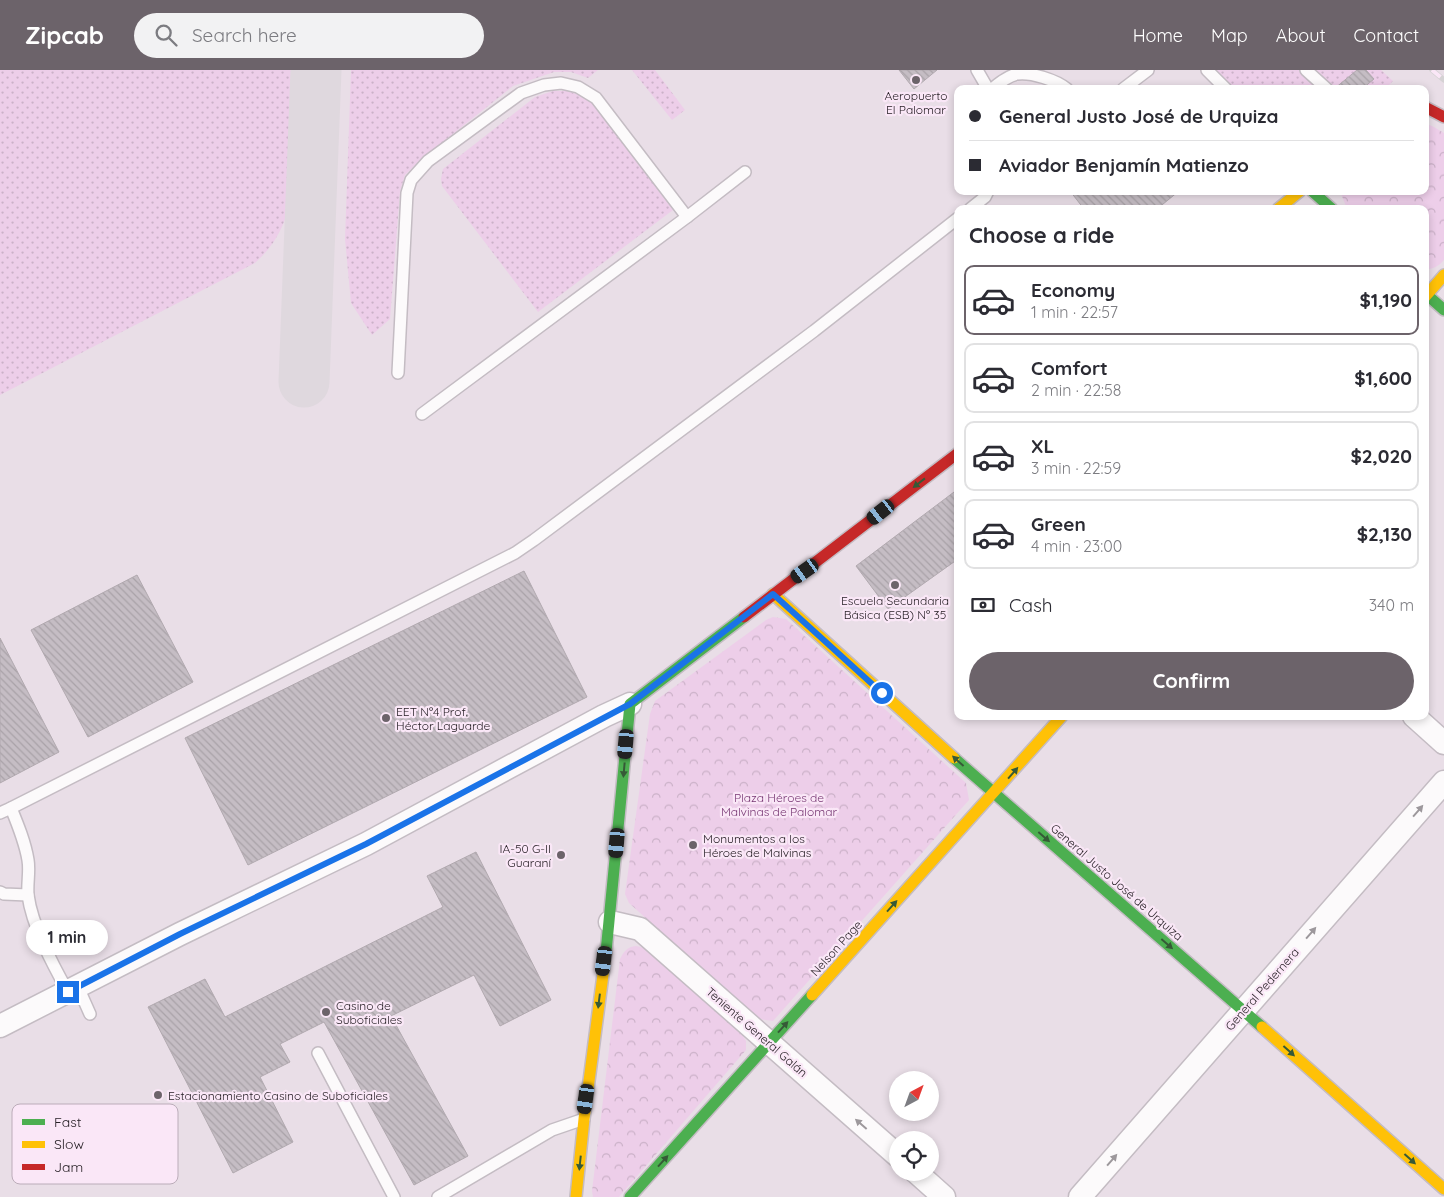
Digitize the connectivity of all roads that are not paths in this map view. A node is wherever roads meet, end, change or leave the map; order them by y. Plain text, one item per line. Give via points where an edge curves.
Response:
1 (977, 70) edge
2 (1148, 70) edge
3 (1207, 70) edge
4 (1306, 70) edge
5 (986, 85) edge
6 (997, 85) edge
7 (1059, 85) edge
8 (1128, 85) edge
9 (1222, 85) edge
10 (1323, 85) edge
11 (1429, 108) edge
12 (1443, 117) edge
13 (745, 172) dead end
14 (986, 195) edge
15 (1295, 195) edge
16 (1316, 195) edge
17 (975, 205) edge
18 (1283, 205) edge
19 (1328, 205) edge
20 (688, 217) junction
21 (954, 221) edge
22 (1444, 275) edge
23 (1429, 292) edge
24 (1429, 298) edge
25 (1444, 310) edge
26 (398, 373) dead end
27 (422, 414) dead end
28 (954, 456) edge
29 (773, 594) junction
30 (630, 704) junction
31 (1059, 720) edge
32 (1418, 720) edge
33 (1444, 743) edge
34 (1444, 782) edge
35 (994, 794) junction
36 (5, 811) edge
37 (0, 892) edge
38 (28, 896) junction
39 (610, 922) junction
40 (73, 989) junction
41 (1243, 1010) junction
42 (90, 1014) dead end
43 (0, 1026) edge
44 (769, 1043) junction
45 (318, 1053) dead end
46 (584, 1118) junction
47 (889, 1148) edge
48 (926, 1181) edge
49 (1444, 1189) edge
50 (394, 1197) edge
51 (438, 1197) edge
52 (576, 1197) edge
53 (630, 1197) edge
54 (944, 1197) edge
55 (1080, 1197) edge

1 - 5 lane
2 - 8 lane
3 - 9 lane
4 - 10 lane
6 - 7 lane via 1018,74 1046,78
11 - 12 street
13 - 20 lane
14 - 17 lane
15 - 18 street
16 - 19 street
20 - 26 lane via 596,98 578,87 561,83 521,93 428,161 411,180 407,193
20 - 27 lane
21 - 36 lane via 814,331 514,553
22 - 23 street
24 - 25 street
28 -> 29 street
29 - 30 street
35 -> 29 street, General Justo José de Urquiza
30 -> 39 street
30 - 40 street via 366,844
35 -> 31 street, Nelson Page
32 - 33 street
41 -> 34 street, General Pedernera
35 -> 41 street, General Justo José de Urquiza
44 -> 35 street, Nelson Page
36 - 38 lane via 20,830 28,861
37 - 38 lane
38 - 40 lane via 52,963
39 - 44 street, Teniente General Galán via 640,929
39 -> 46 street
40 - 42 lane
40 - 43 street
41 -> 49 street, General Justo José de Urquiza
55 -> 41 street, General Pedernera
47 -> 44 street, Teniente General Galán
53 -> 44 street, Nelson Page
45 - 50 lane
46 - 51 lane via 552,1130
46 -> 52 street
48 - 54 street

